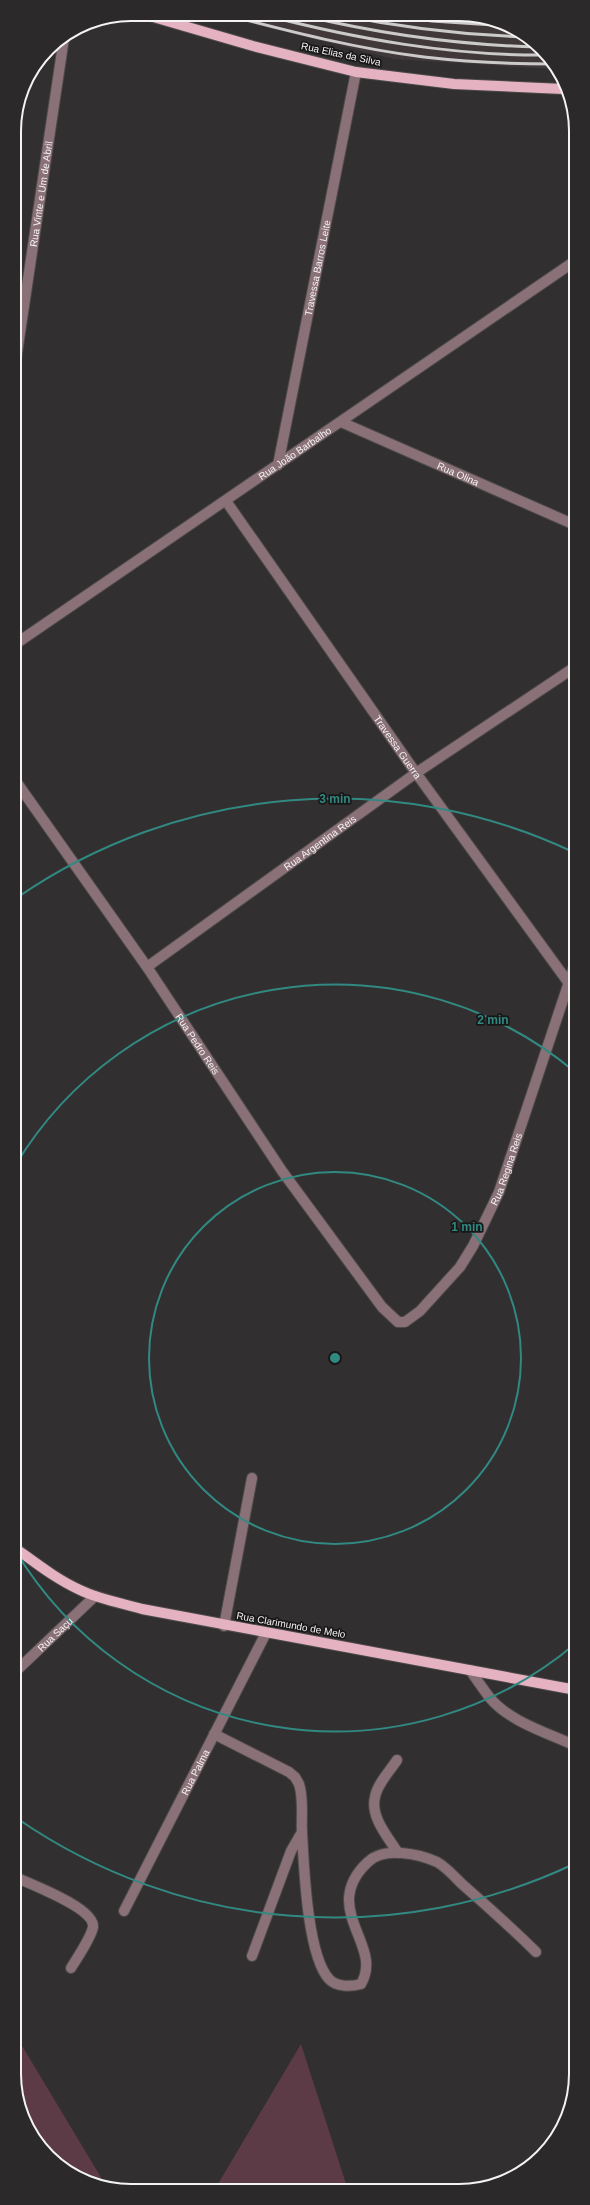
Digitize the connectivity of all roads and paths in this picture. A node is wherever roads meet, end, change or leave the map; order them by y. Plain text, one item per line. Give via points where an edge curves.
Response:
1 (168, 21) edge
2 (63, 45) edge
3 (356, 72) junction
4 (561, 89) edge
5 (569, 265) edge
6 (21, 326) edge
7 (341, 422) junction
8 (278, 464) junction
9 (226, 501) junction
10 (569, 522) edge
11 (21, 640) edge
12 (569, 671) edge
13 (416, 773) junction
14 (21, 790) edge
15 (147, 967) junction
16 (569, 981) edge
17 (569, 993) edge
18 (382, 1307) joint
19 (252, 1478) dead end
20 (21, 1552) edge
21 (95, 1596) junction
22 (224, 1626) junction
23 (266, 1633) junction
24 (21, 1666) edge
25 (470, 1670) junction
26 (569, 1689) edge
27 (214, 1734) junction
28 (569, 1743) edge
29 (397, 1760) dead end
30 (302, 1832) junction
31 (398, 1853) junction
32 (21, 1880) edge
33 (124, 1911) dead end
34 (536, 1952) dead end
35 (252, 1956) dead end
36 (71, 1968) dead end

1 - 3 main road, Rua Elias da Silva
2 - 6 street, Rua Vinte e Um de Abril
3 - 4 main road, Rua Elias da Silva via 454,84
3 - 8 street, Travessa Barros Leite
5 - 7 street, Rua João Barbalho
7 - 8 street, Rua João Barbalho
7 - 10 street, Rua Olina
8 - 9 street, Rua João Barbalho
9 - 11 street, Rua João Barbalho
9 - 13 street, Travessa Guerra
12 - 13 street, Rua Argentina Reis
13 - 15 street, Rua Argentina Reis
13 - 16 street, Travessa Guerra
14 - 15 street, Rua Pedro Reis
15 - 18 street, Rua Pedro Reis via 282,1171
17 - 18 street, Rua Regina Reis via 499,1192 473,1246 460,1267 420,1311 406,1322 398,1322
19 - 22 street
20 - 21 main road, Rua Clarimundo de Melo via 54,1576
21 - 22 main road, Rua Clarimundo de Melo via 142,1609
21 - 24 street, Rua Saçu
22 - 23 main road, Rua Clarimundo de Melo
23 - 25 main road, Rua Clarimundo de Melo
23 - 27 street, Rua Palma
25 - 26 main road, Rua Clarimundo de Melo
25 - 28 street via 491,1699 506,1712
27 - 30 street via 295,1777 301,1790
27 - 33 street, Rua Palma
29 - 31 street via 375,1796 374,1806 378,1821
30 - 31 street via 307,1902 317,1956 330,1981 340,1985 353,1987 361,1984 368,1969 367,1958 350,1915 349,1897 352,1883 359,1870 372,1858
30 - 35 street via 291,1851
31 - 34 street via 416,1855 438,1863
32 - 36 street via 79,1907 91,1918 93,1927

